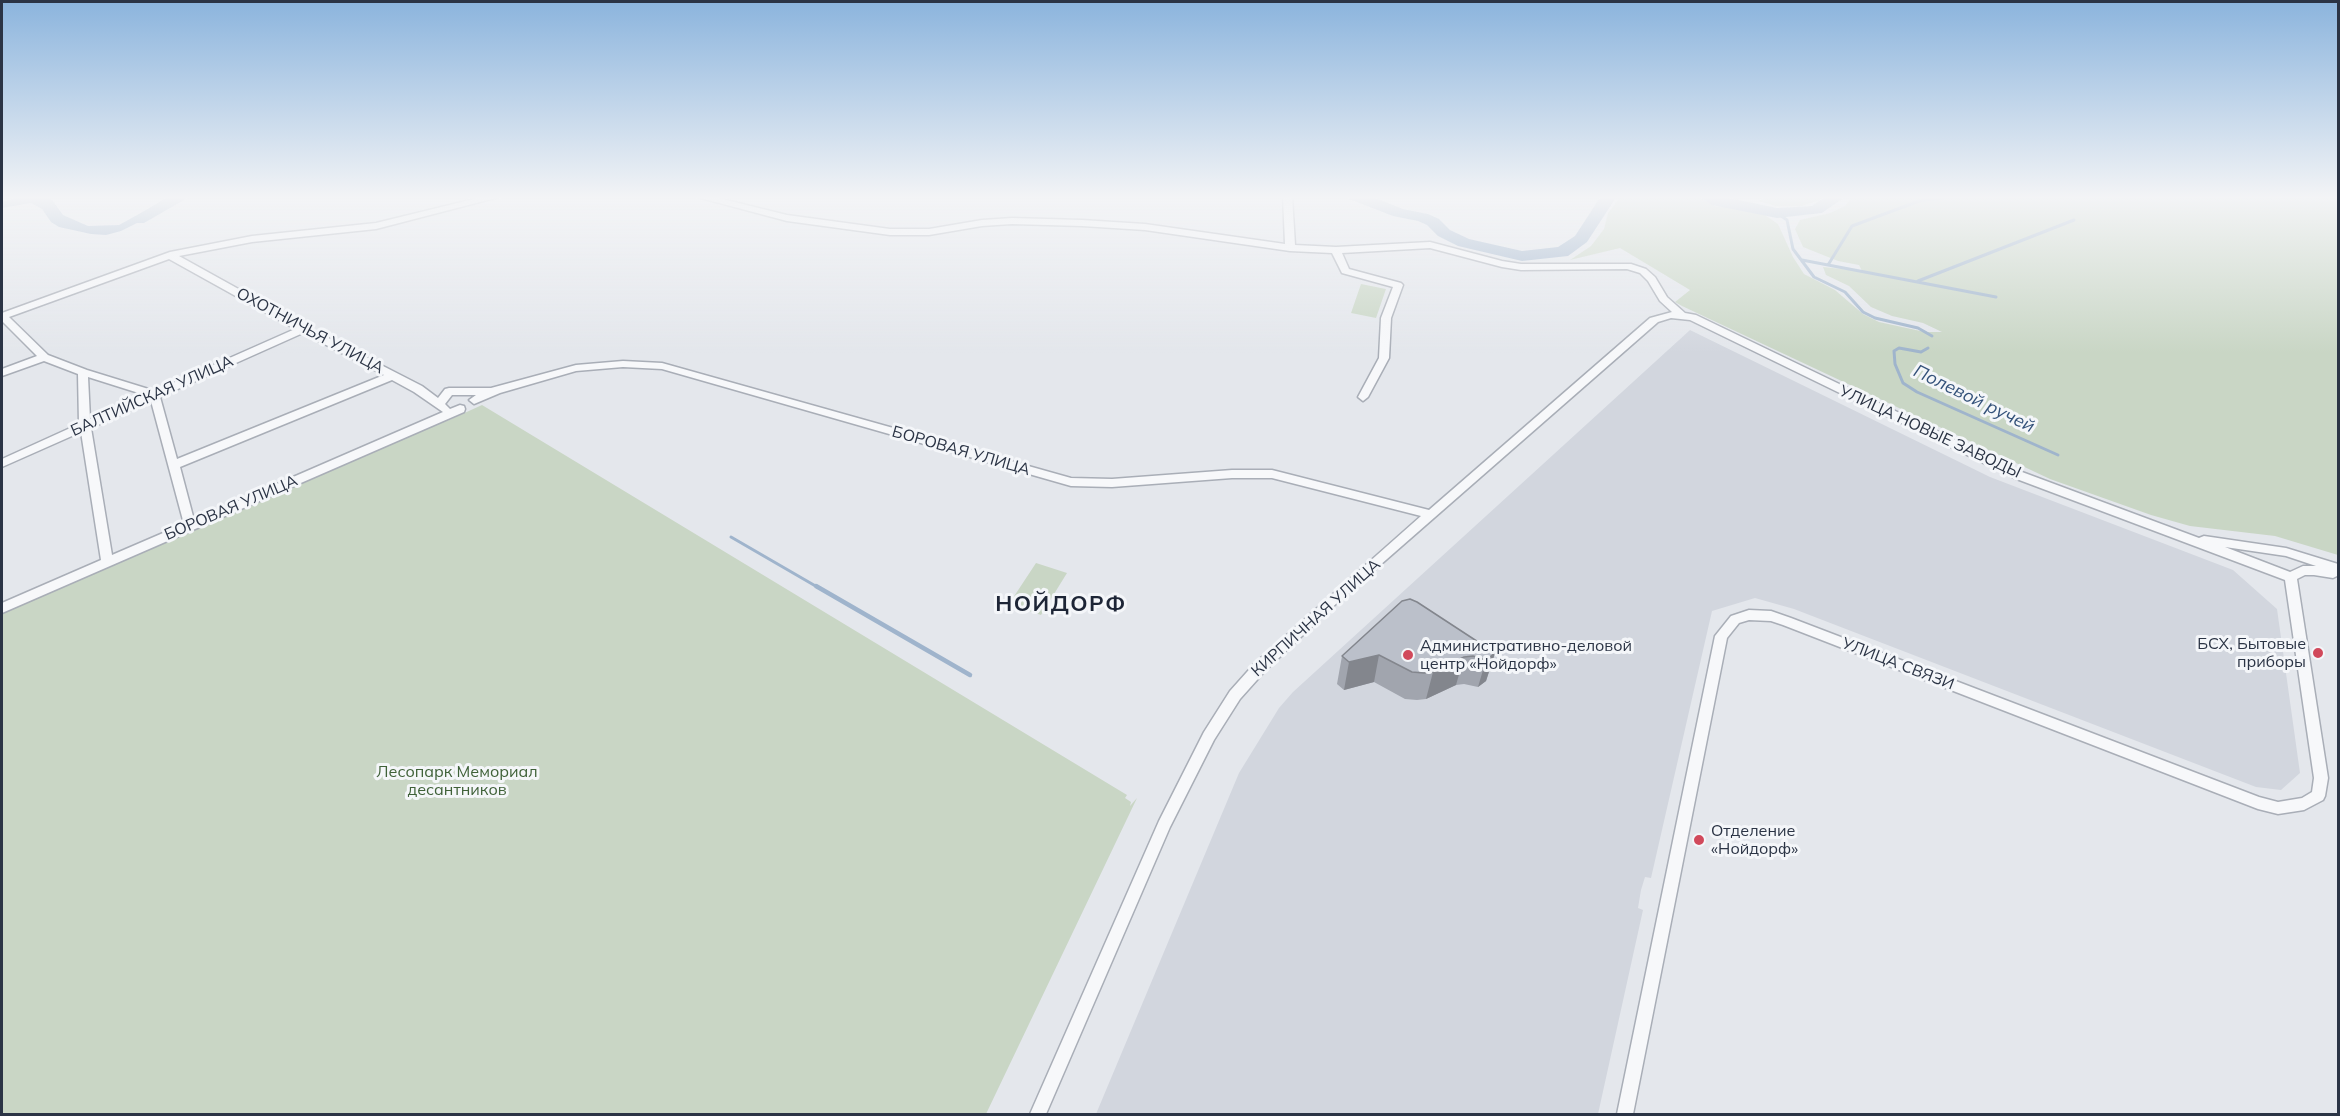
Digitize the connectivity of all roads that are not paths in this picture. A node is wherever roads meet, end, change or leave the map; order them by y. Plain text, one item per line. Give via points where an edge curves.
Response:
1 (205, 248) edge
2 (1292, 248) edge
3 (1364, 248) edge
4 (1440, 248) edge
5 (1336, 250) junction
6 (170, 255) junction
7 (1676, 315) junction
8 (2, 316) edge
9 (303, 329) junction
10 (44, 357) junction
11 (83, 372) junction
12 (2, 373) edge
13 (392, 376) junction
14 (418, 389) junction
15 (449, 392) junction
16 (154, 394) junction
17 (473, 396) junction
18 (1363, 397) dead end
19 (442, 409) junction
20 (85, 426) junction
21 (2, 463) edge
22 (173, 465) junction
23 (1432, 515) junction
24 (190, 525) junction
25 (2185, 538) junction
26 (107, 562) junction
27 (2338, 568) edge
28 (2338, 575) edge
29 (2291, 577) junction
30 (2, 608) edge
31 (1038, 1114) edge
32 (1625, 1114) edge

1 - 6 street
2 - 5 street, УЛИЦА НОВЫЕ ЗАВОДЫ
3 - 5 street, УЛИЦА НОВЫЕ ЗАВОДЫ
4 - 7 street, УЛИЦА НОВЫЕ ЗАВОДЫ via 1521,267 1628,266 1652,279
5 - 18 street via 1345,271 1398,285 1386,318 1384,358
6 - 8 street
6 - 9 street, ОХОТНИЧЬЯ УЛИЦА
7 - 23 street, КИРПИЧНАЯ УЛИЦА via 1654,320
7 - 25 street, УЛИЦА НОВЫЕ ЗАВОДЫ via 1698,320 1982,459
8 - 10 street
9 - 13 street, ОХОТНИЧЬЯ УЛИЦА
9 - 16 street, БАЛТИЙСКАЯ УЛИЦА
10 - 11 street
10 - 12 street
11 - 16 street
11 - 20 street
13 - 14 street, ОХОТНИЧЬЯ УЛИЦА
13 - 22 street
14 - 15 street, ОХОТНИЧЬЯ УЛИЦА
14 - 19 street, ОХОТНИЧЬЯ УЛИЦА
15 - 17 street, ОХОТНИЧЬЯ УЛИЦА
15 - 19 street
16 - 20 street, БАЛТИЙСКАЯ УЛИЦА
16 - 22 street
17 - 19 street, БОРОВАЯ УЛИЦА via 460,409
17 - 23 street, БОРОВАЯ УЛИЦА via 576,368 662,366 1071,482 1272,474
19 - 24 street, БОРОВАЯ УЛИЦА
20 - 21 street, БАЛТИЙСКАЯ УЛИЦА
20 - 26 street
22 - 24 street
23 - 31 street, КИРПИЧНАЯ УЛИЦА via 1260,667 1225,709 1164,825
24 - 26 street, БОРОВАЯ УЛИЦА
25 - 27 street, УЛИЦА НОВЫЕ ЗАВОДЫ via 2286,552
25 - 29 street, УЛИЦА НОВЫЕ ЗАВОДЫ
26 - 30 street, БОРОВАЯ УЛИЦА
28 - 29 street via 2324,570 2303,571
29 - 32 street, УЛИЦА СВЯЗИ via 2321,778 2318,796 2304,804 2278,808 2258,804 1787,621 1749,615 1735,619 1720,636

